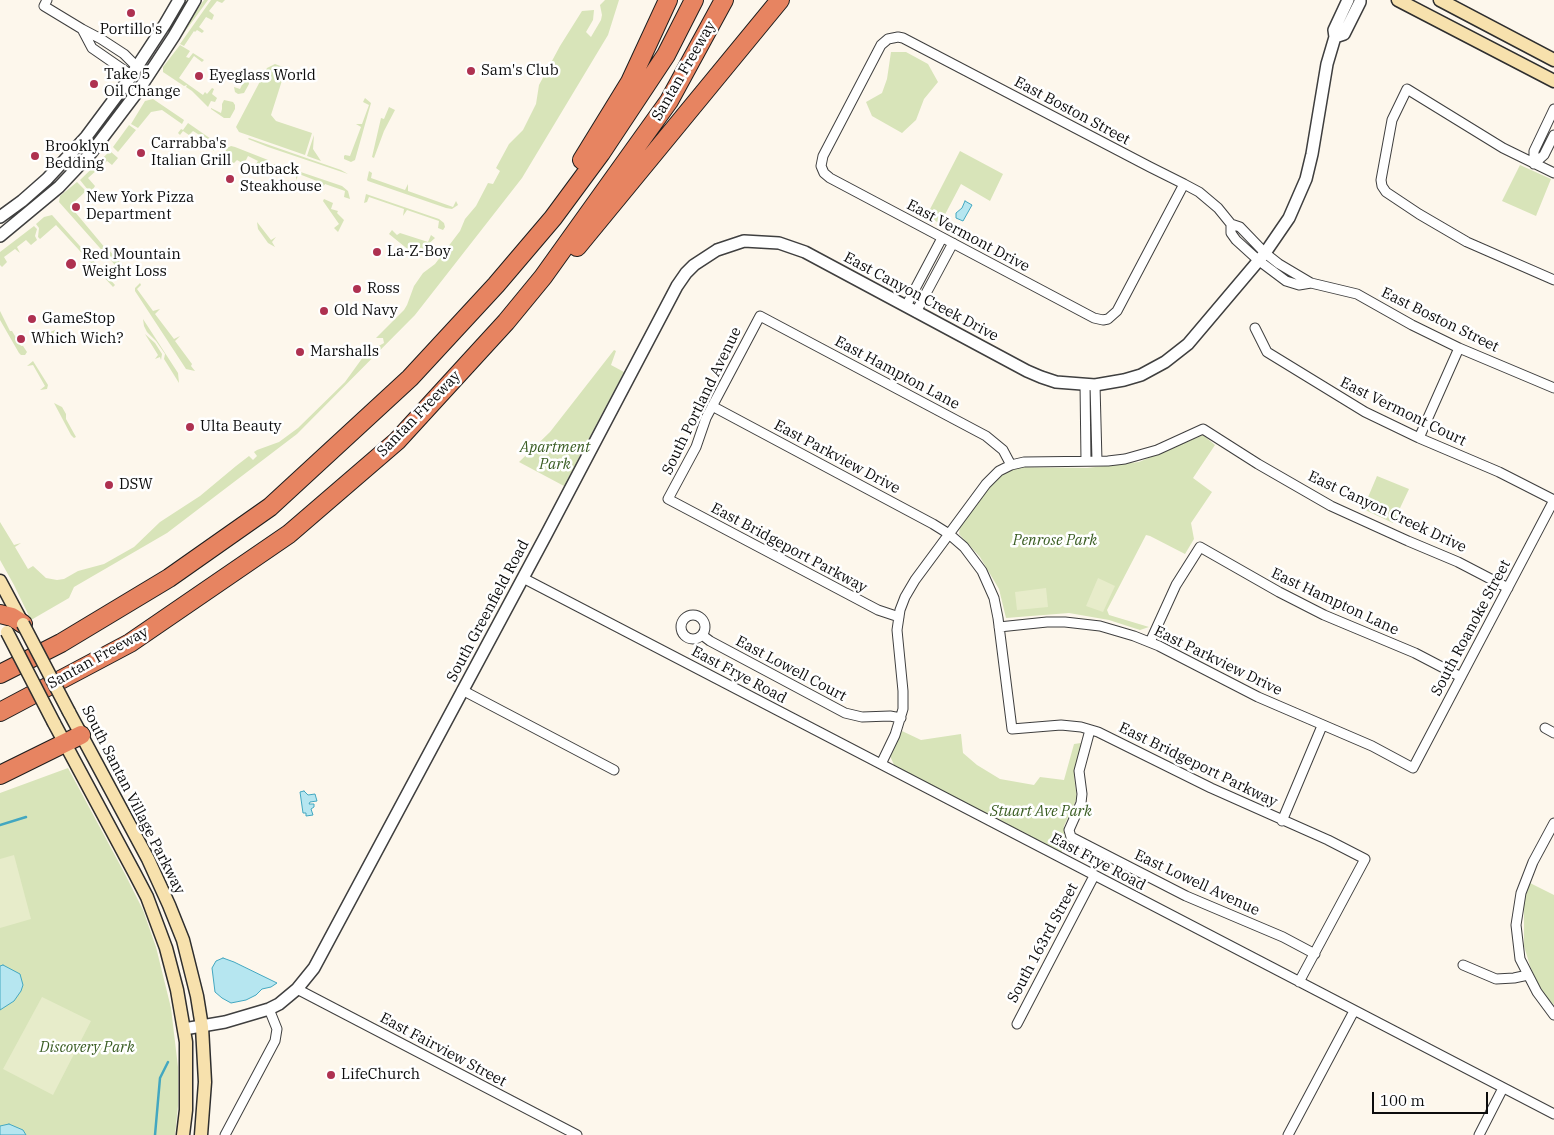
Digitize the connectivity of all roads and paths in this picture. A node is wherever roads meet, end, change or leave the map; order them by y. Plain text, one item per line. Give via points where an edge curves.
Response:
1 (180, 0) edge
2 (195, 0) edge
3 (668, 0) edge
4 (694, 0) edge
5 (724, 0) edge
6 (780, 0) edge
7 (1348, 0) edge
8 (1360, 0) edge
9 (1398, 0) edge
10 (1440, 0) edge
11 (46, 3) edge
12 (1335, 37) junction
13 (1554, 60) edge
14 (134, 71) junction
15 (1554, 80) edge
16 (1554, 109) edge
17 (1554, 135) edge
18 (1534, 164) junction
19 (821, 166) joint
20 (1554, 173) edge
21 (1184, 184) junction
22 (0, 217) edge
23 (0, 236) edge
24 (942, 238) junction
25 (744, 240) joint
26 (953, 243) junction
27 (1262, 256) junction
28 (543, 277) junction
29 (1554, 280) edge
30 (496, 285) junction
31 (911, 309) junction
32 (760, 316) joint
33 (1255, 328) dead end
34 (1459, 348) junction
35 (1090, 385) junction
36 (1554, 388) edge
37 (712, 406) junction
38 (1419, 438) junction
39 (1086, 461) junction
40 (1097, 461) junction
41 (1012, 465) junction
42 (668, 499) joint
43 (1554, 500) edge
44 (949, 534) junction
45 (523, 578) junction
46 (0, 581) edge
47 (1508, 588) junction
48 (0, 614) edge
49 (899, 616) junction
50 (0, 619) edge
51 (23, 624) junction
52 (999, 627) junction
53 (702, 635) dead end
54 (1150, 642) junction
55 (0, 674) edge
56 (1461, 677) junction
57 (462, 690) junction
58 (0, 712) edge
59 (901, 718) junction
60 (1322, 726) junction
61 (1545, 728) dead end
62 (1012, 730) joint
63 (1090, 730) junction
64 (1554, 733) edge
65 (82, 735) junction
66 (65, 743) junction
67 (880, 764) junction
68 (1413, 768) joint
69 (614, 770) dead end
70 (0, 775) edge
71 (1282, 821) junction
72 (1554, 823) edge
73 (1094, 876) junction
74 (1315, 954) junction
75 (1463, 965) dead end
76 (1528, 975) junction
77 (1299, 982) junction
78 (298, 989) junction
79 (269, 1009) junction
80 (1354, 1011) junction
81 (1554, 1015) edge
82 (1016, 1024) dead end
83 (202, 1027) junction
84 (184, 1029) junction
85 (1503, 1088) junction
86 (1554, 1114) edge
87 (183, 1135) edge
88 (202, 1135) edge
89 (225, 1135) edge
90 (576, 1135) edge
91 (1288, 1135) edge
92 (1479, 1135) edge

1 - 14 street
2 - 23 street via 138,91 91,153 58,187
3 - 30 highway via 630,82 594,142
4 - 30 highway, Santan Freeway via 666,55 601,153 553,218
5 - 28 highway, Santan Freeway via 669,101
6 - 28 highway via 579,246
7 - 12 street, East Canyon Creek Drive via 1334,30
8 - 12 street via 1344,34
9 - 15 main road
10 - 13 main road
11 - 14 street via 82,29 92,48
12 - 27 street, East Canyon Creek Drive via 1306,179 1289,218
14 - 22 street via 100,120 65,161
16 - 18 street via 1534,151
17 - 18 street via 1544,155
18 - 20 street
18 - 29 street via 1407,89 1390,126 1382,178 1388,195 1419,214 1467,242
19 - 21 street, East Boston Street via 823,156 879,50 891,37 903,38
19 - 24 street, East Vermont Drive via 830,178
21 - 26 street, East Vermont Drive via 1117,311 1108,319 1094,318
21 - 27 street, East Boston Street via 1218,208 1231,224 1231,234
24 - 26 street, East Vermont Drive
24 - 31 street
25 - 31 street, East Canyon Creek Drive via 779,243 798,249
25 - 45 street, South Greenfield Road via 702,259 677,286
26 - 31 street
27 - 34 street, East Boston Street via 1286,281 1361,295
27 - 35 street, East Canyon Creek Drive via 1188,344 1165,362 1141,375
28 - 58 highway, Santan Freeway via 397,441 289,534 130,643
30 - 55 highway, Santan Freeway via 410,378 270,506 169,578 61,643
31 - 35 street, East Canyon Creek Drive via 1027,371 1056,382
32 - 37 street, South Portland Avenue
32 - 41 street, East Hampton Lane via 990,438
33 - 38 street, East Vermont Court via 1267,352 1364,412
34 - 36 street, East Boston Street
34 - 38 street
35 - 39 street
35 - 40 street
37 - 42 street, South Portland Avenue via 696,447
37 - 44 street, East Parkview Drive
38 - 43 street, East Vermont Court via 1500,472
39 - 40 street
39 - 41 street
40 - 47 street, East Canyon Creek Drive via 1124,459 1157,450 1203,429 1331,506 1458,562
41 - 44 street via 989,480
42 - 49 street, East Bridgeport Parkway via 878,610
43 - 47 street, South Roanoke Street
44 - 49 street via 911,585
44 - 52 street, East Parkview Drive via 968,551 982,571 994,598
45 - 57 street, South Greenfield Road
45 - 67 street, East Frye Road
46 - 51 main road, South Santan Village Parkway
47 - 56 street, South Roanoke Street
48 - 51 highway
49 - 59 street via 903,691
50 - 66 main road, bridge
51 - 65 main road, South Santan Village Parkway, bridge
52 - 54 street, East Parkview Drive via 1047,622 1082,624 1117,630
52 - 62 street, East Parkview Drive
53 - 59 street, East Lowell Court via 845,713 862,718
54 - 56 street, East Hampton Lane via 1176,585 1200,547 1279,592
54 - 60 street, East Parkview Drive
56 - 68 street, South Roanoke Street
57 - 69 street
57 - 78 street, South Greenfield Road via 323,952
59 - 67 street
60 - 68 street, East Parkview Drive via 1372,746
60 - 71 street
61 - 64 street
62 - 63 street, East Bridgeport Parkway via 1052,725
63 - 71 street, East Bridgeport Parkway
63 - 74 street, East Lowell Avenue via 1079,771 1081,803 1069,828 1073,839 1186,896
65 - 66 highway
65 - 83 main road, South Santan Village Parkway via 169,905 183,940
66 - 70 highway
66 - 84 main road via 150,904 172,967
67 - 73 street, East Frye Road
71 - 74 street, East Bridgeport Parkway via 1365,859
72 - 76 street via 1533,862 1518,909 1516,925 1520,959
73 - 77 street, East Frye Road
73 - 82 street, South 163rd Street
74 - 77 street
75 - 76 street via 1496,979
76 - 81 street
77 - 80 street, East Frye Road
78 - 79 street, South Greenfield Road
78 - 90 street, East Fairview Street
79 - 83 street, South Greenfield Road
79 - 89 street via 277,1029 275,1041
80 - 85 street, East Frye Road
80 - 91 street
83 - 84 street, South Greenfield Road
83 - 88 main road, South Santan Village Parkway via 205,1082
84 - 87 main road via 187,1082
85 - 86 street, East Frye Road
85 - 92 street

